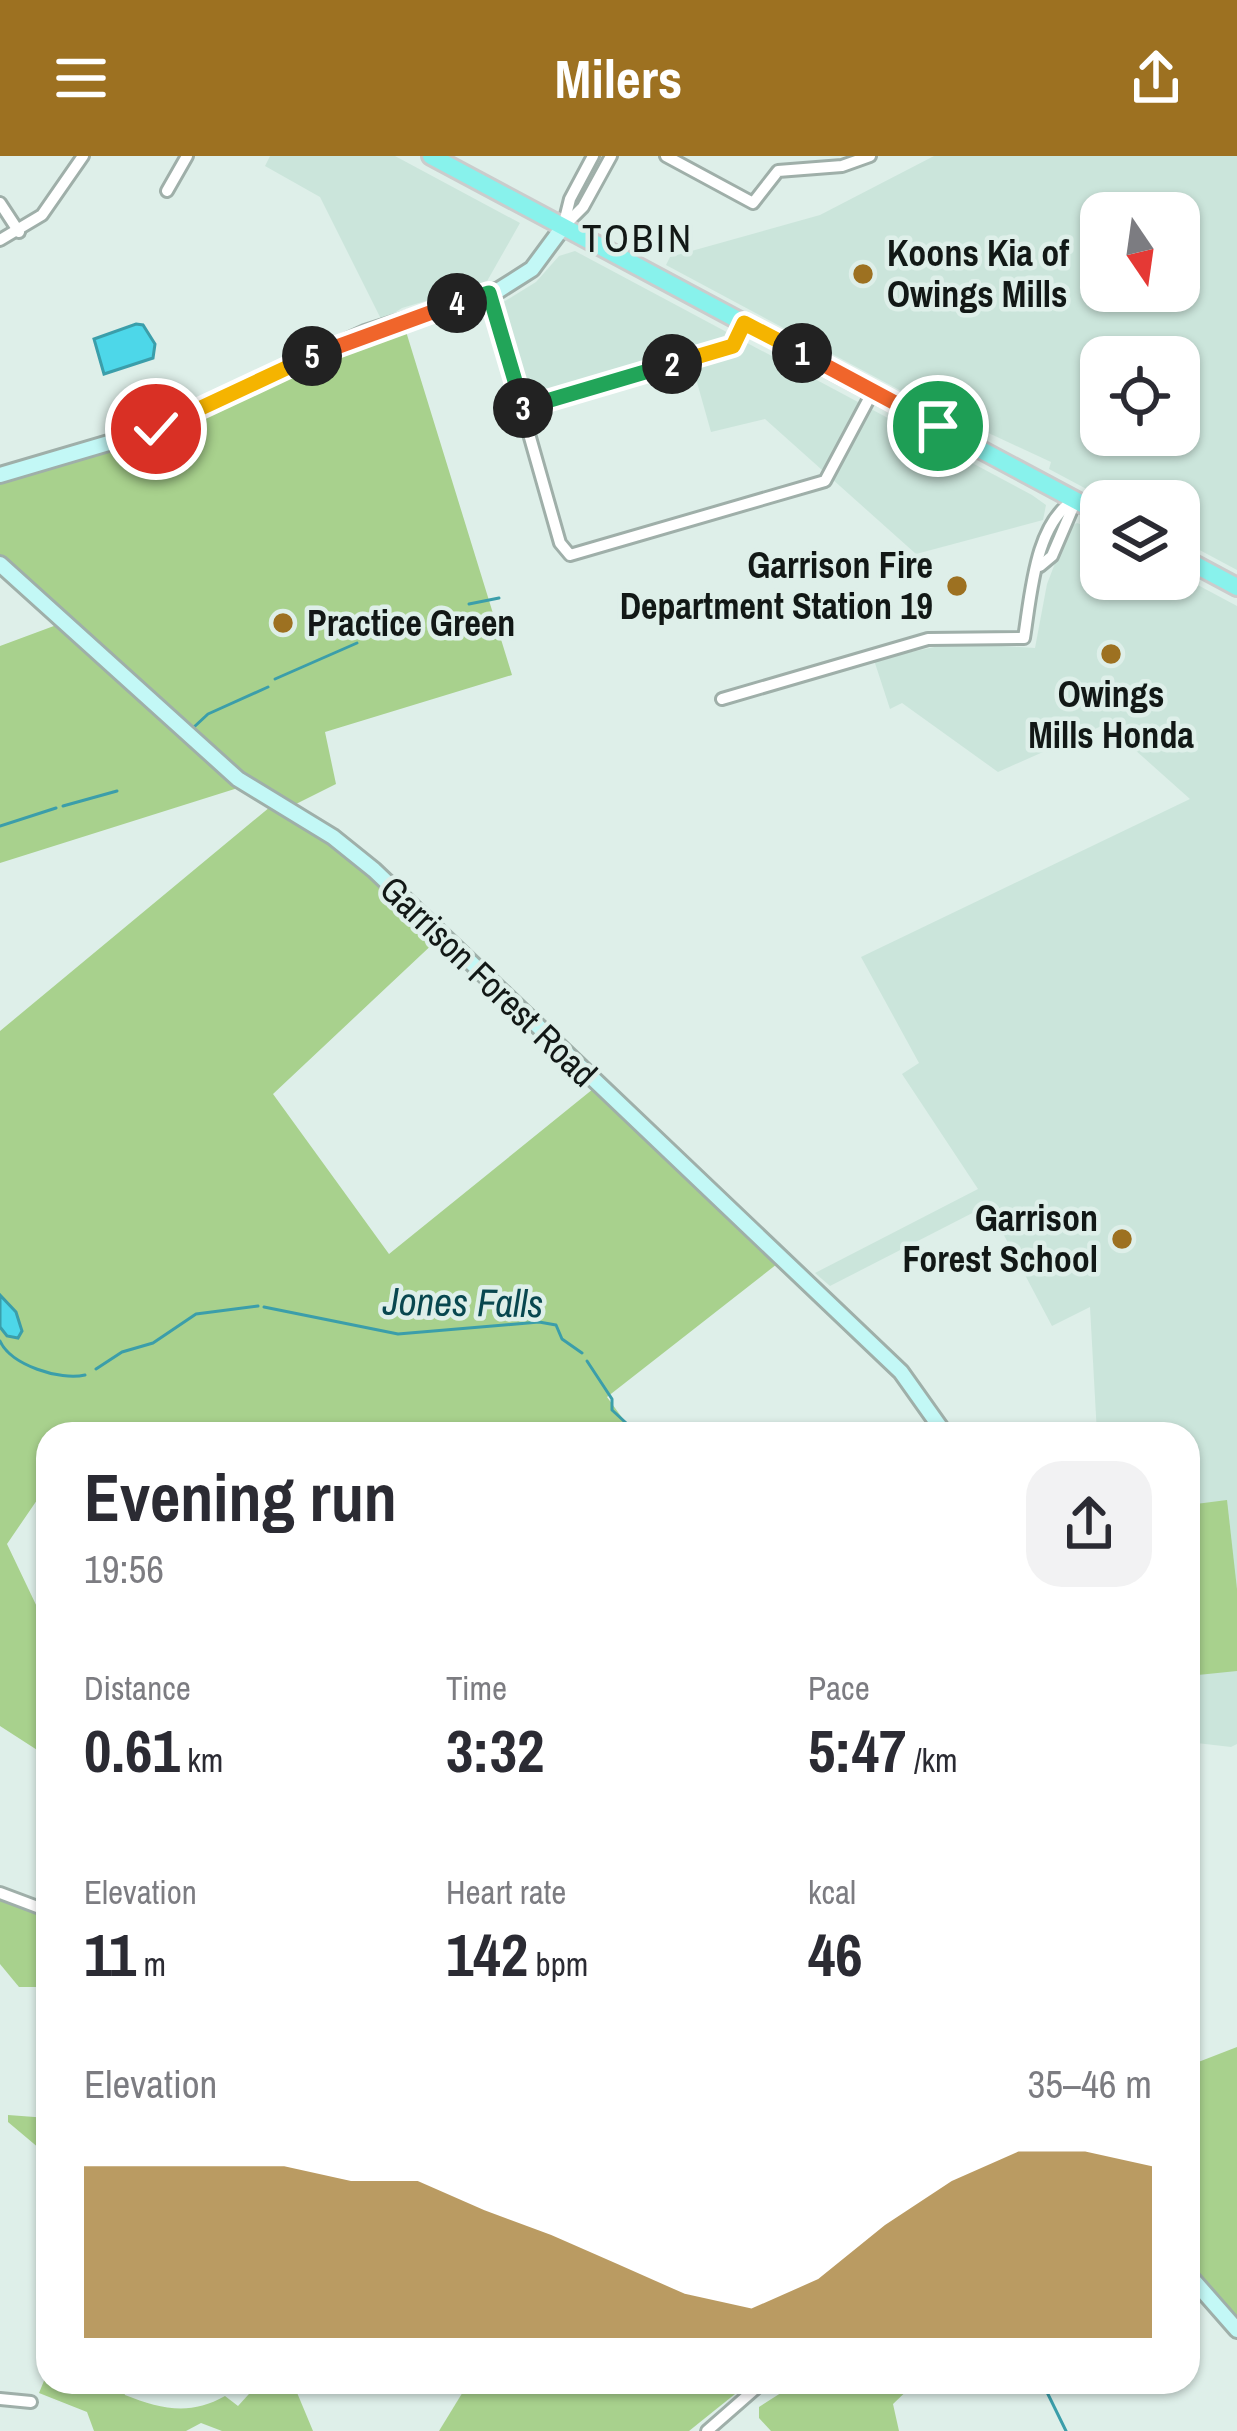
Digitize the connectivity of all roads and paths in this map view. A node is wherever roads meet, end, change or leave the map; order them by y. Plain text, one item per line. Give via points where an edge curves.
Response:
1 (83, 156) edge
2 (187, 156) edge
3 (431, 156) edge
4 (593, 156) edge
5 (610, 156) edge
6 (666, 156) edge
7 (870, 156) edge
8 (167, 191) dead end
9 (0, 203) edge
10 (563, 227) junction
11 (19, 232) junction
12 (0, 240) edge
13 (489, 293) junction
14 (744, 323) junction
15 (873, 392) junction
16 (522, 408) junction
17 (0, 476) edge
18 (1076, 500) junction
19 (1080, 502) edge
20 (0, 564) edge
21 (1200, 567) edge
22 (1237, 587) edge
23 (722, 699) dead end
24 (937, 1422) edge
25 (0, 1893) edge
26 (36, 1906) edge
27 (1200, 2288) edge
28 (1237, 2330) edge
29 (750, 2394) edge
30 (0, 2399) edge
31 (32, 2402) dead end
32 (707, 2431) edge

1 - 11 street via 52,205
2 - 8 street
3 - 10 main road
4 - 10 street
5 - 10 street
6 - 7 street via 753,203 778,171
9 - 11 street
10 - 13 main road via 527,274
10 - 14 main road
11 - 12 street
13 - 16 street
13 - 17 main road via 365,333 156,429
14 - 15 main road
14 - 16 street via 733,346
15 - 16 street via 825,481 570,555
15 - 18 main road
18 - 19 main road
18 - 23 street via 1057,510 1024,638 928,639
20 - 24 main road, Garrison Forest Road via 238,779 374,870 902,1372
21 - 22 main road
25 - 26 street
27 - 28 main road
29 - 32 street
30 - 31 street

